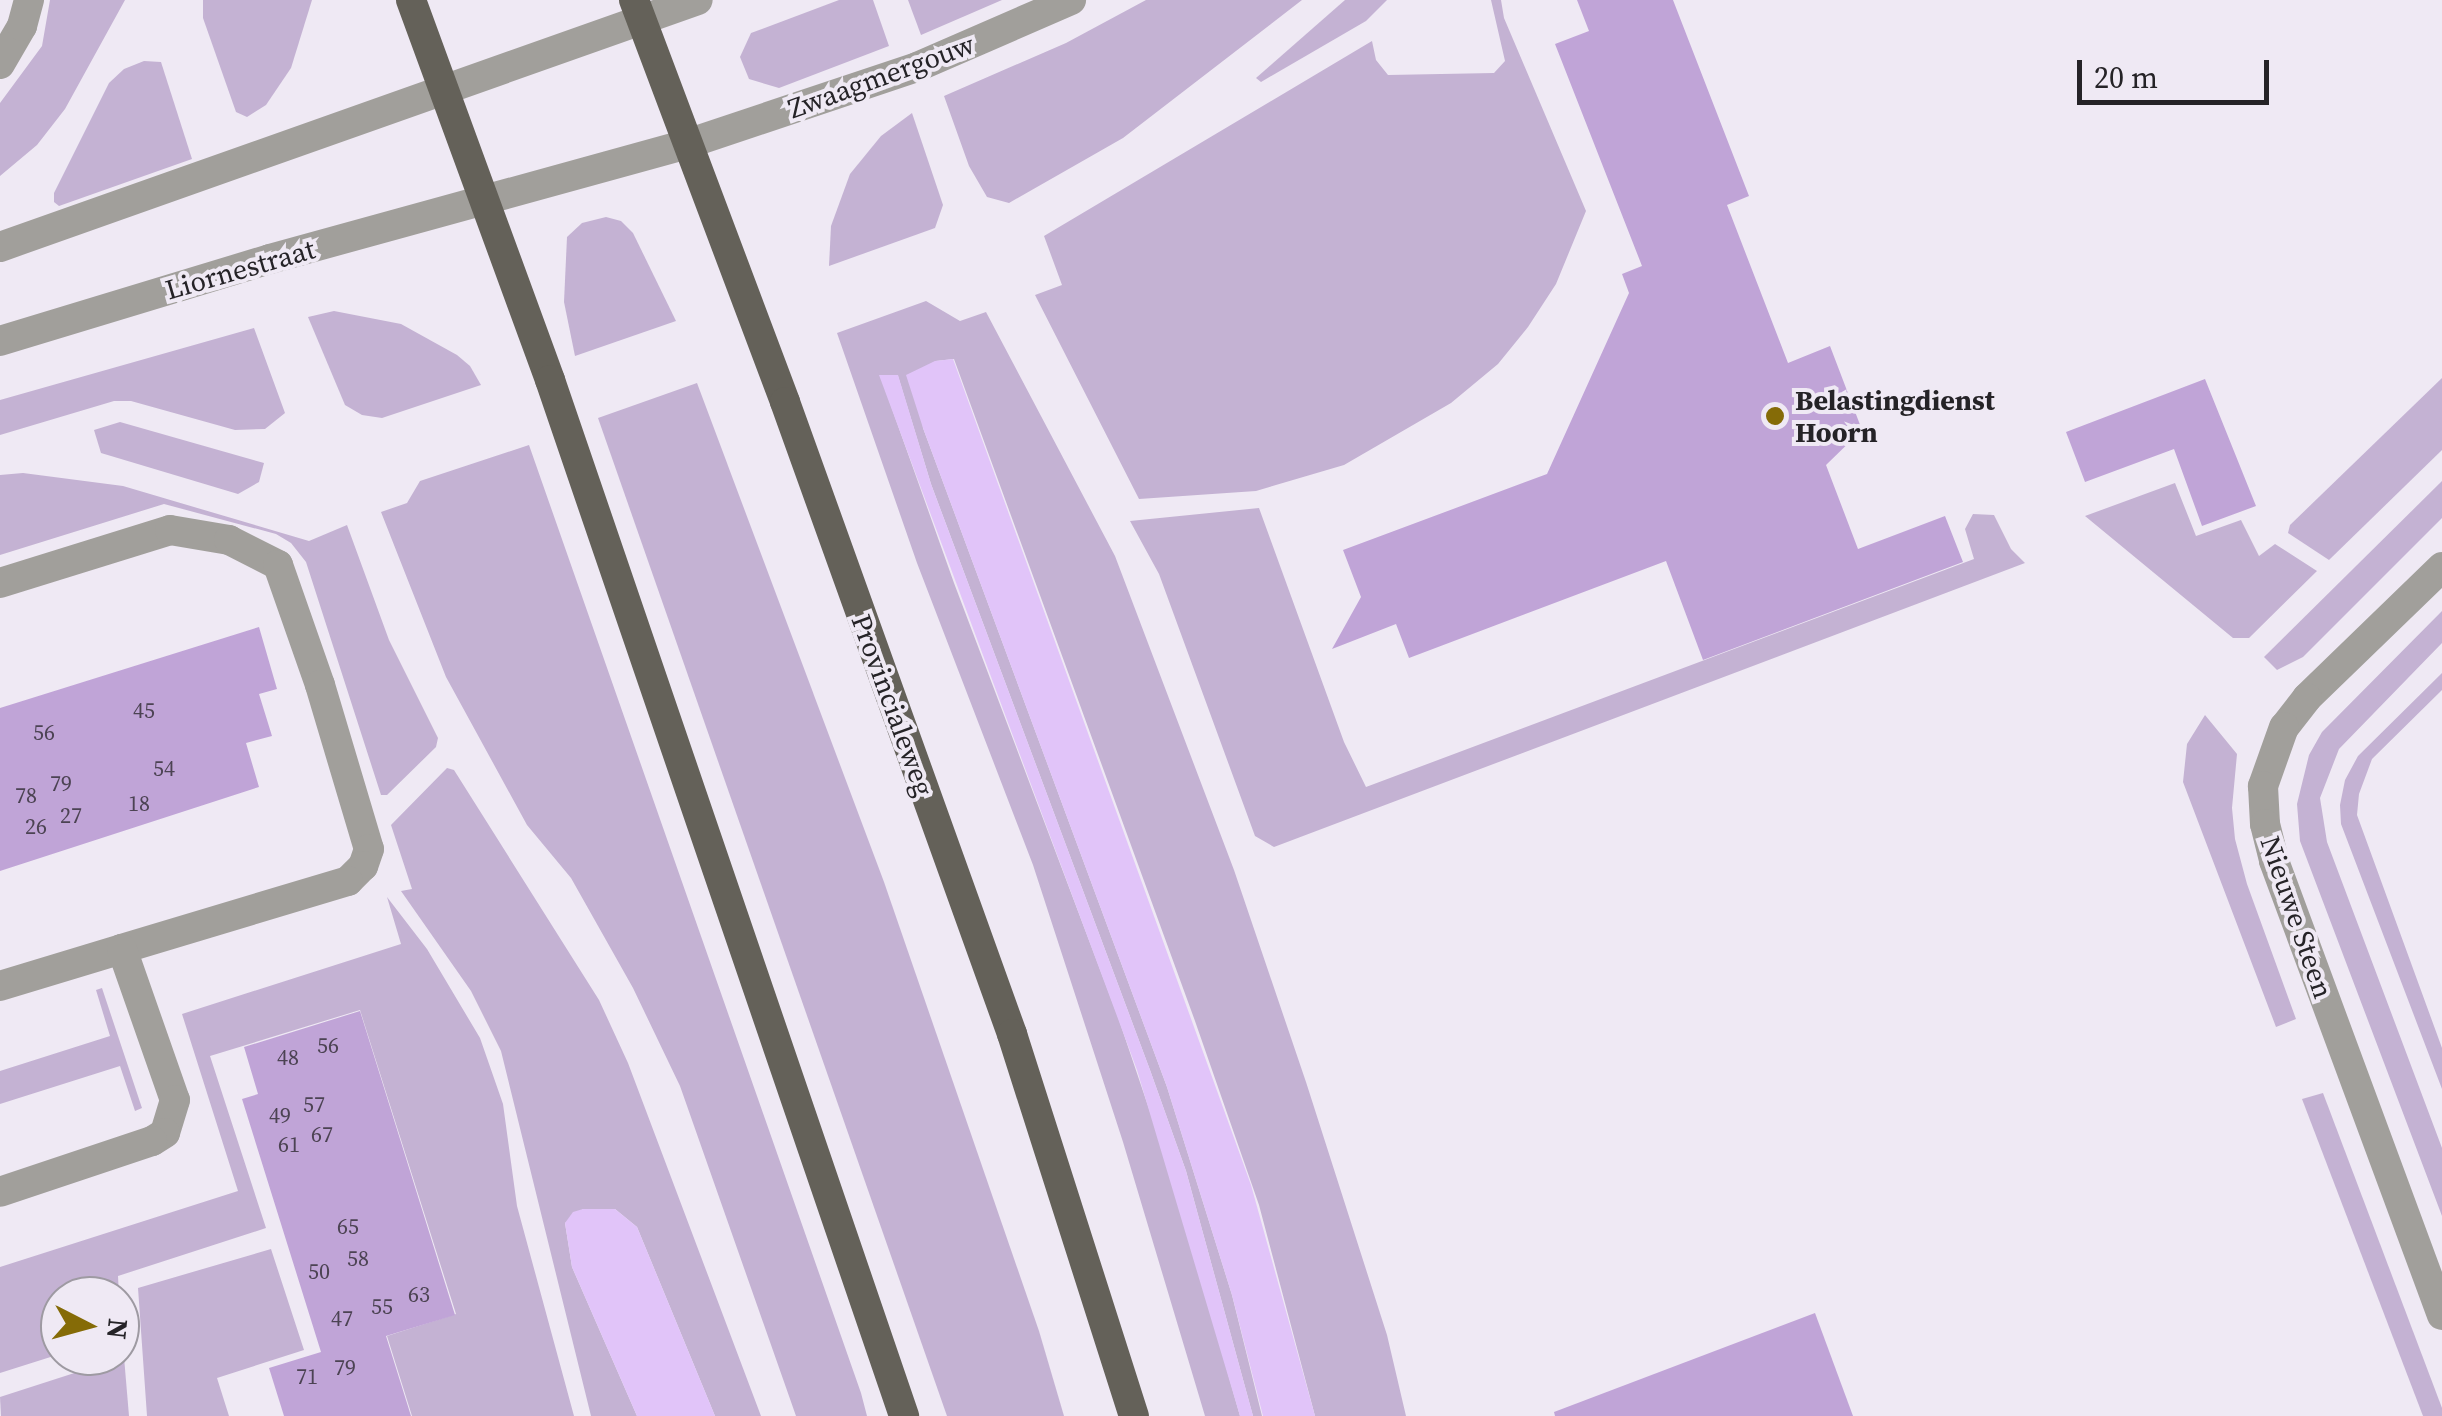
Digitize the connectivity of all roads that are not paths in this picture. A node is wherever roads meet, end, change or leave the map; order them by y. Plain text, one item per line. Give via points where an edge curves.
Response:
1 (29, 0) edge
2 (411, 0) edge
3 (698, 0) edge
4 (1071, 0) edge
5 (637, 10) edge
6 (0, 64) edge
7 (442, 90) junction
8 (687, 144) junction
9 (482, 201) junction
10 (0, 247) edge
11 (0, 341) edge
12 (2442, 568) edge
13 (0, 583) edge
14 (122, 948) junction
15 (0, 986) edge
16 (0, 1192) edge
17 (2442, 1315) edge
18 (904, 1416) edge
19 (1134, 1416) edge

1 - 6 street
2 - 7 main road
3 - 5 street
4 - 8 street, Zwaagmergouw via 917,67
5 - 7 street
5 - 8 main road, Provincialeweg
7 - 9 main road
7 - 10 street
8 - 9 street, Zwaagmergouw
8 - 19 main road, Provincialeweg via 1012,1034
9 - 11 street, Liornestraat
9 - 18 main road via 550,380
12 - 17 street, Nieuwe Steen via 2307,698 2284,727 2264,786 2274,862
13 - 14 street via 170,530 229,540 278,565 320,686 369,849 363,866 348,880
14 - 15 street
14 - 16 street via 175,1100 165,1133

